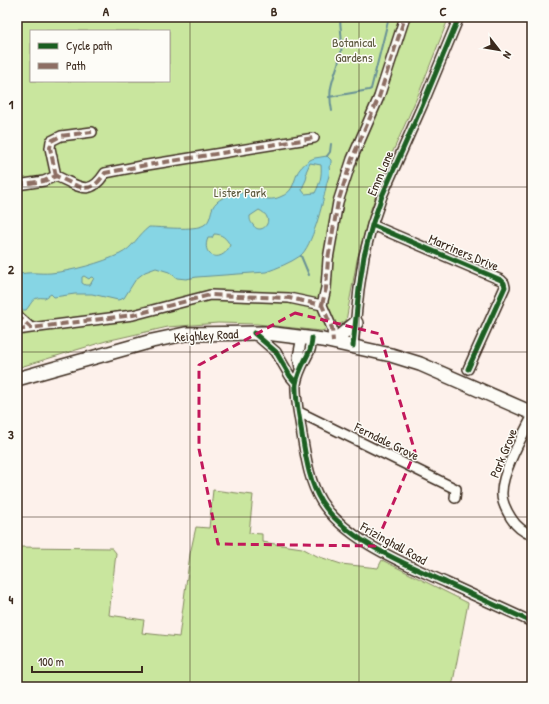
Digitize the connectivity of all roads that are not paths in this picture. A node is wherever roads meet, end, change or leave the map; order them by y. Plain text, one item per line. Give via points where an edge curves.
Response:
1 (405, 17) edge
2 (459, 17) edge
3 (92, 132) dead end
4 (314, 138) dead end
5 (56, 176) junction
6 (17, 185) edge
7 (372, 225) junction
8 (322, 305) junction
9 (17, 315) edge
10 (356, 322) junction
11 (31, 328) junction
12 (17, 330) edge
13 (254, 333) junction
14 (307, 338) junction
15 (333, 342) junction
16 (353, 346) junction
17 (468, 370) dead end
18 (17, 379) edge
19 (296, 383) junction
20 (299, 412) junction
21 (532, 413) edge
22 (532, 417) edge
23 (455, 498) dead end
24 (532, 535) edge
25 (532, 622) edge

1 - 8 street via 379,97 352,159 338,202
2 - 7 street, Emm Lane
3 - 5 street via 61,136 51,141
4 - 5 street via 105,173 94,187 84,188
5 - 6 street via 44,181
7 - 10 street, Emm Lane via 363,263
7 - 17 street, Marriners Drive via 504,283 505,288
8 - 11 street via 289,298 210,296 133,315
8 - 15 street via 332,328
9 - 11 street
10 - 15 highway
10 - 16 street, Emm Lane
11 - 12 street
13 - 14 highway, Keighley Road
13 - 18 highway, Keighley Road via 184,334
13 - 19 street via 276,352
14 - 15 highway, Keighley Road
14 - 19 street, Frizinghall Road via 310,350 300,368
15 - 16 highway, Keighley Road
16 - 21 highway, Keighley Road via 420,364
19 - 20 street, Frizinghall Road
20 - 23 street, Ferndale Grove via 456,489
20 - 25 street, Frizinghall Road via 314,489 331,514 345,527 404,563
22 - 24 street, Park Grove via 504,478 502,492 503,502 513,521 519,528

